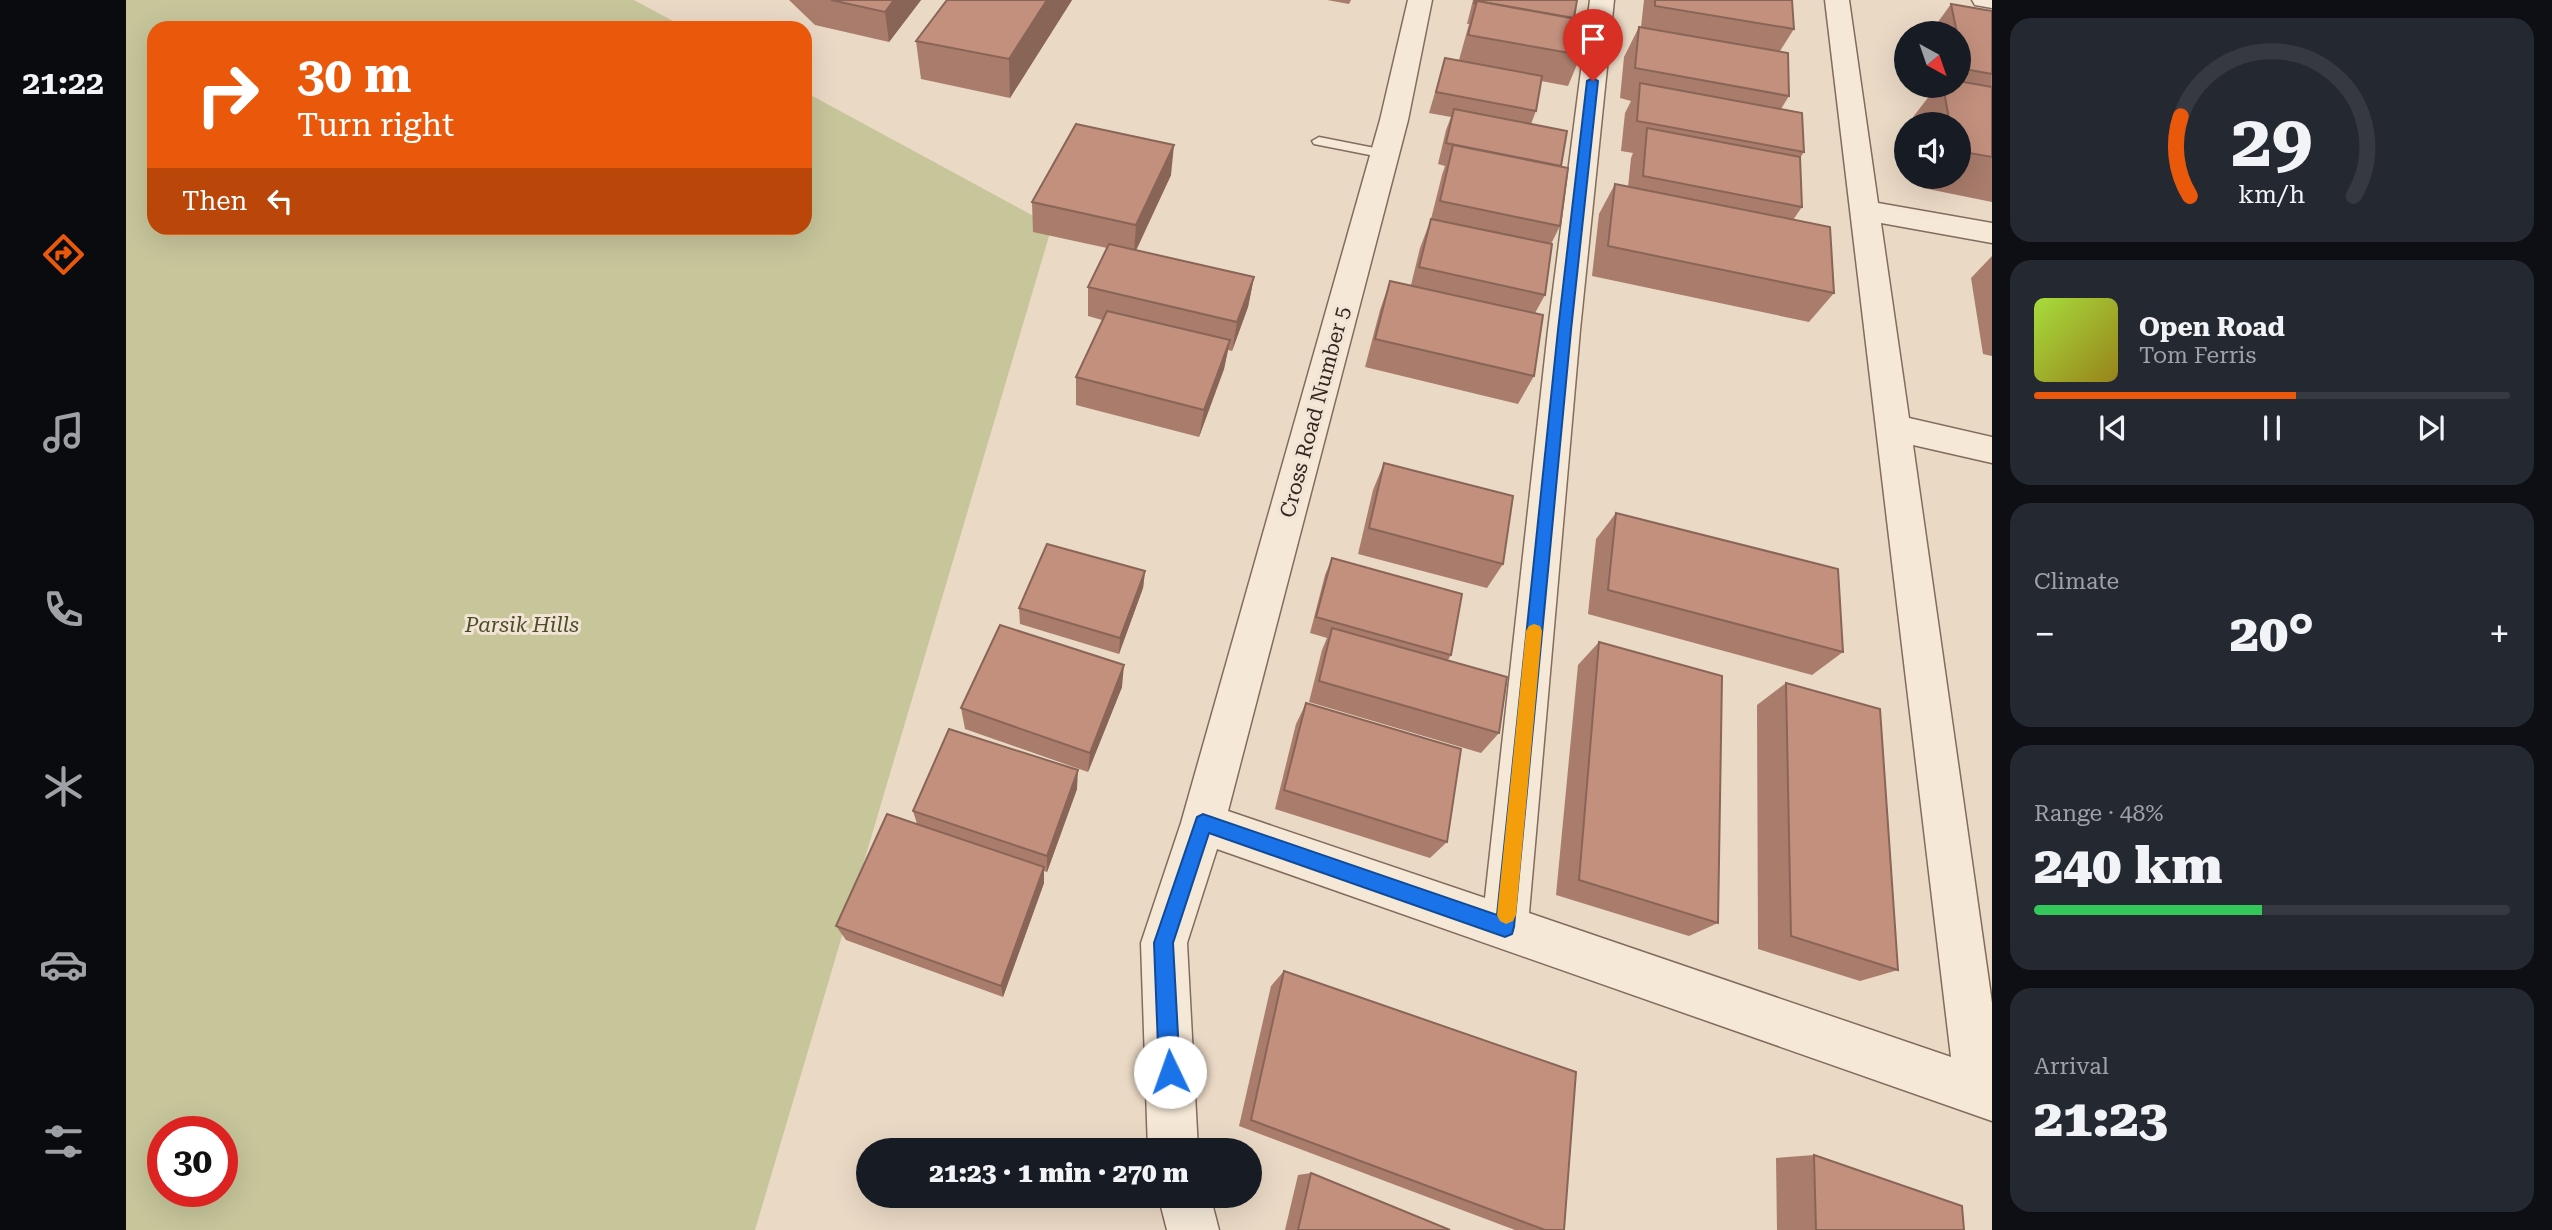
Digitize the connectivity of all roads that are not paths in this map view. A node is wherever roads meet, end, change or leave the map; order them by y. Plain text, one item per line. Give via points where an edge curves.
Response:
1 (1420, 0) edge
2 (1602, 0) edge
3 (1837, 0) edge
4 (1983, 0) edge
5 (1992, 1) edge
6 (1319, 141) dead end
7 (1385, 154) junction
8 (1864, 209) junction
9 (1992, 233) edge
10 (1893, 427) junction
11 (1992, 450) edge
12 (1203, 823) junction
13 (1505, 927) junction
14 (1986, 1094) edge
15 (1172, 1138) edge
16 (1187, 1208) edge
17 (1193, 1230) edge

1 - 7 street, Cross Road Number 5
2 - 13 street
3 - 8 street
4 - 5 street
6 - 7 lane
7 - 12 street, Cross Road Number 5
8 - 9 street
8 - 10 street
10 - 11 street
10 - 14 street
12 - 13 street
12 - 15 street, Cross Road Number 5 via 1164,943
13 - 14 street
16 - 17 street

